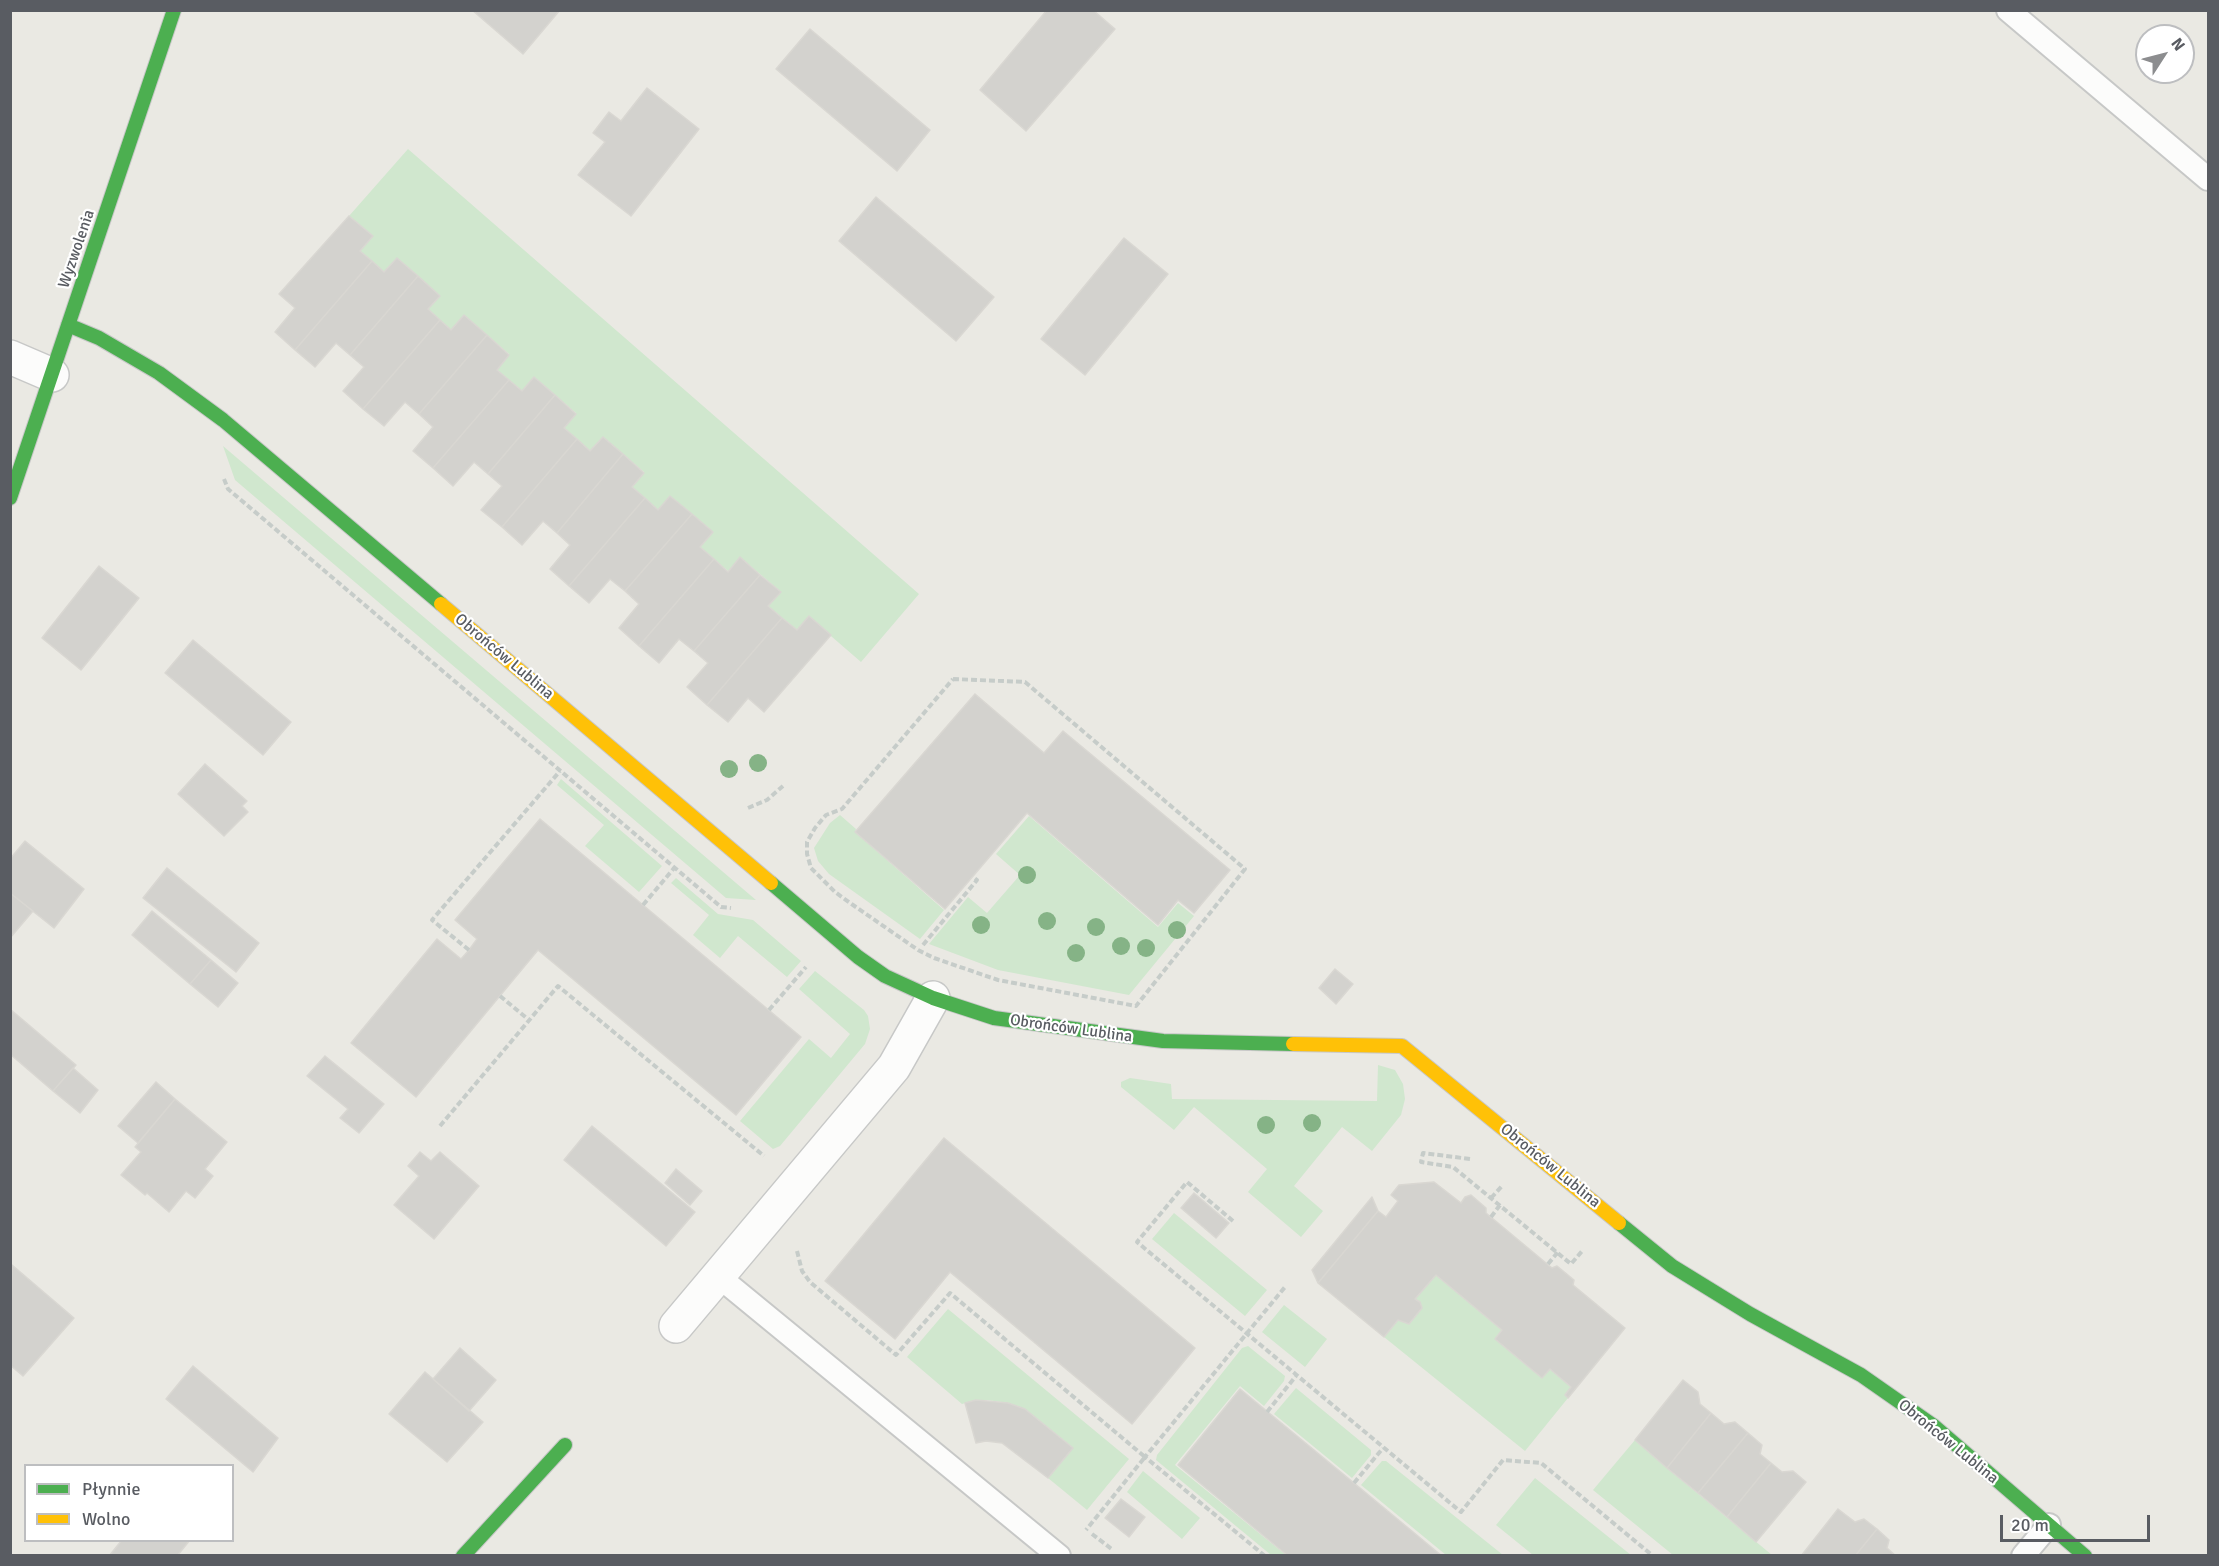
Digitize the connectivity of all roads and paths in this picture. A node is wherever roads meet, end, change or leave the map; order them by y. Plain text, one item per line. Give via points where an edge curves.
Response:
1 (174, 10) edge
2 (2008, 10) edge
3 (2208, 179) edge
4 (68, 325) junction
5 (10, 357) edge
6 (52, 375) junction
7 (10, 498) edge
8 (560, 771) dead end
9 (675, 867) dead end
10 (973, 877) dead end
11 (643, 905) dead end
12 (469, 950) dead end
13 (918, 950) junction
14 (812, 960) dead end
15 (500, 996) dead end
16 (933, 998) junction
17 (769, 1010) dead end
18 (529, 1020) junction
19 (440, 1126) dead end
20 (1477, 1159) dead end
21 (771, 1160) dead end
22 (1500, 1205) junction
23 (1491, 1216) dead end
24 (1233, 1221) dead end
25 (796, 1244) dead end
26 (1558, 1252) junction
27 (1548, 1264) dead end
28 (1571, 1264) dead end
29 (718, 1276) junction
30 (1285, 1287) dead end
31 (676, 1326) dead end
32 (1246, 1334) junction
33 (1296, 1376) junction
34 (1267, 1412) dead end
35 (565, 1445) dead end
36 (1383, 1448) junction
37 (1145, 1457) junction
38 (1354, 1483) dead end
39 (2049, 1525) junction
40 (1113, 1550) dead end
41 (463, 1556) edge
42 (1059, 1556) edge
43 (1265, 1556) edge
44 (1653, 1556) edge
45 (2023, 1556) edge
46 (2085, 1556) edge

1 - 4 street, Wyzwolenia
2 - 3 lane
4 - 6 street, Wyzwolenia
4 - 16 street, Obrońców Lublina via 159,373 223,420 858,957 885,976
5 - 6 street
6 - 7 street, Wyzwolenia
8 - 12 path via 432,920
9 - 11 path
10 - 13 path via 977,880
13 - 13 path via 998,980 1136,1006 1245,869 1025,682 953,679 842,809 826,815 807,842 811,868 821,879
14 - 17 path
15 - 18 path
16 - 29 street via 894,1067
16 - 39 street, Obrońców Lublina via 994,1018 1163,1041 1402,1046 1672,1266 1861,1375 1934,1426
18 - 19 path
18 - 21 path via 558,986
20 - 22 path via 1423,1153 1421,1162 1453,1167
22 - 23 path
22 - 26 path
24 - 32 path via 1187,1182 1137,1242
25 - 37 path via 797,1259 810,1282 896,1355 950,1293
26 - 27 path
26 - 28 path
29 - 31 street
29 - 42 lane
30 - 32 path
32 - 33 path
32 - 37 path
33 - 34 path
33 - 36 path
35 - 41 street
36 - 38 path
36 - 44 path via 1461,1512 1503,1460 1541,1463
37 - 40 path via 1086,1530
37 - 43 path
39 - 45 lane
39 - 46 street, Obrońców Lublina

